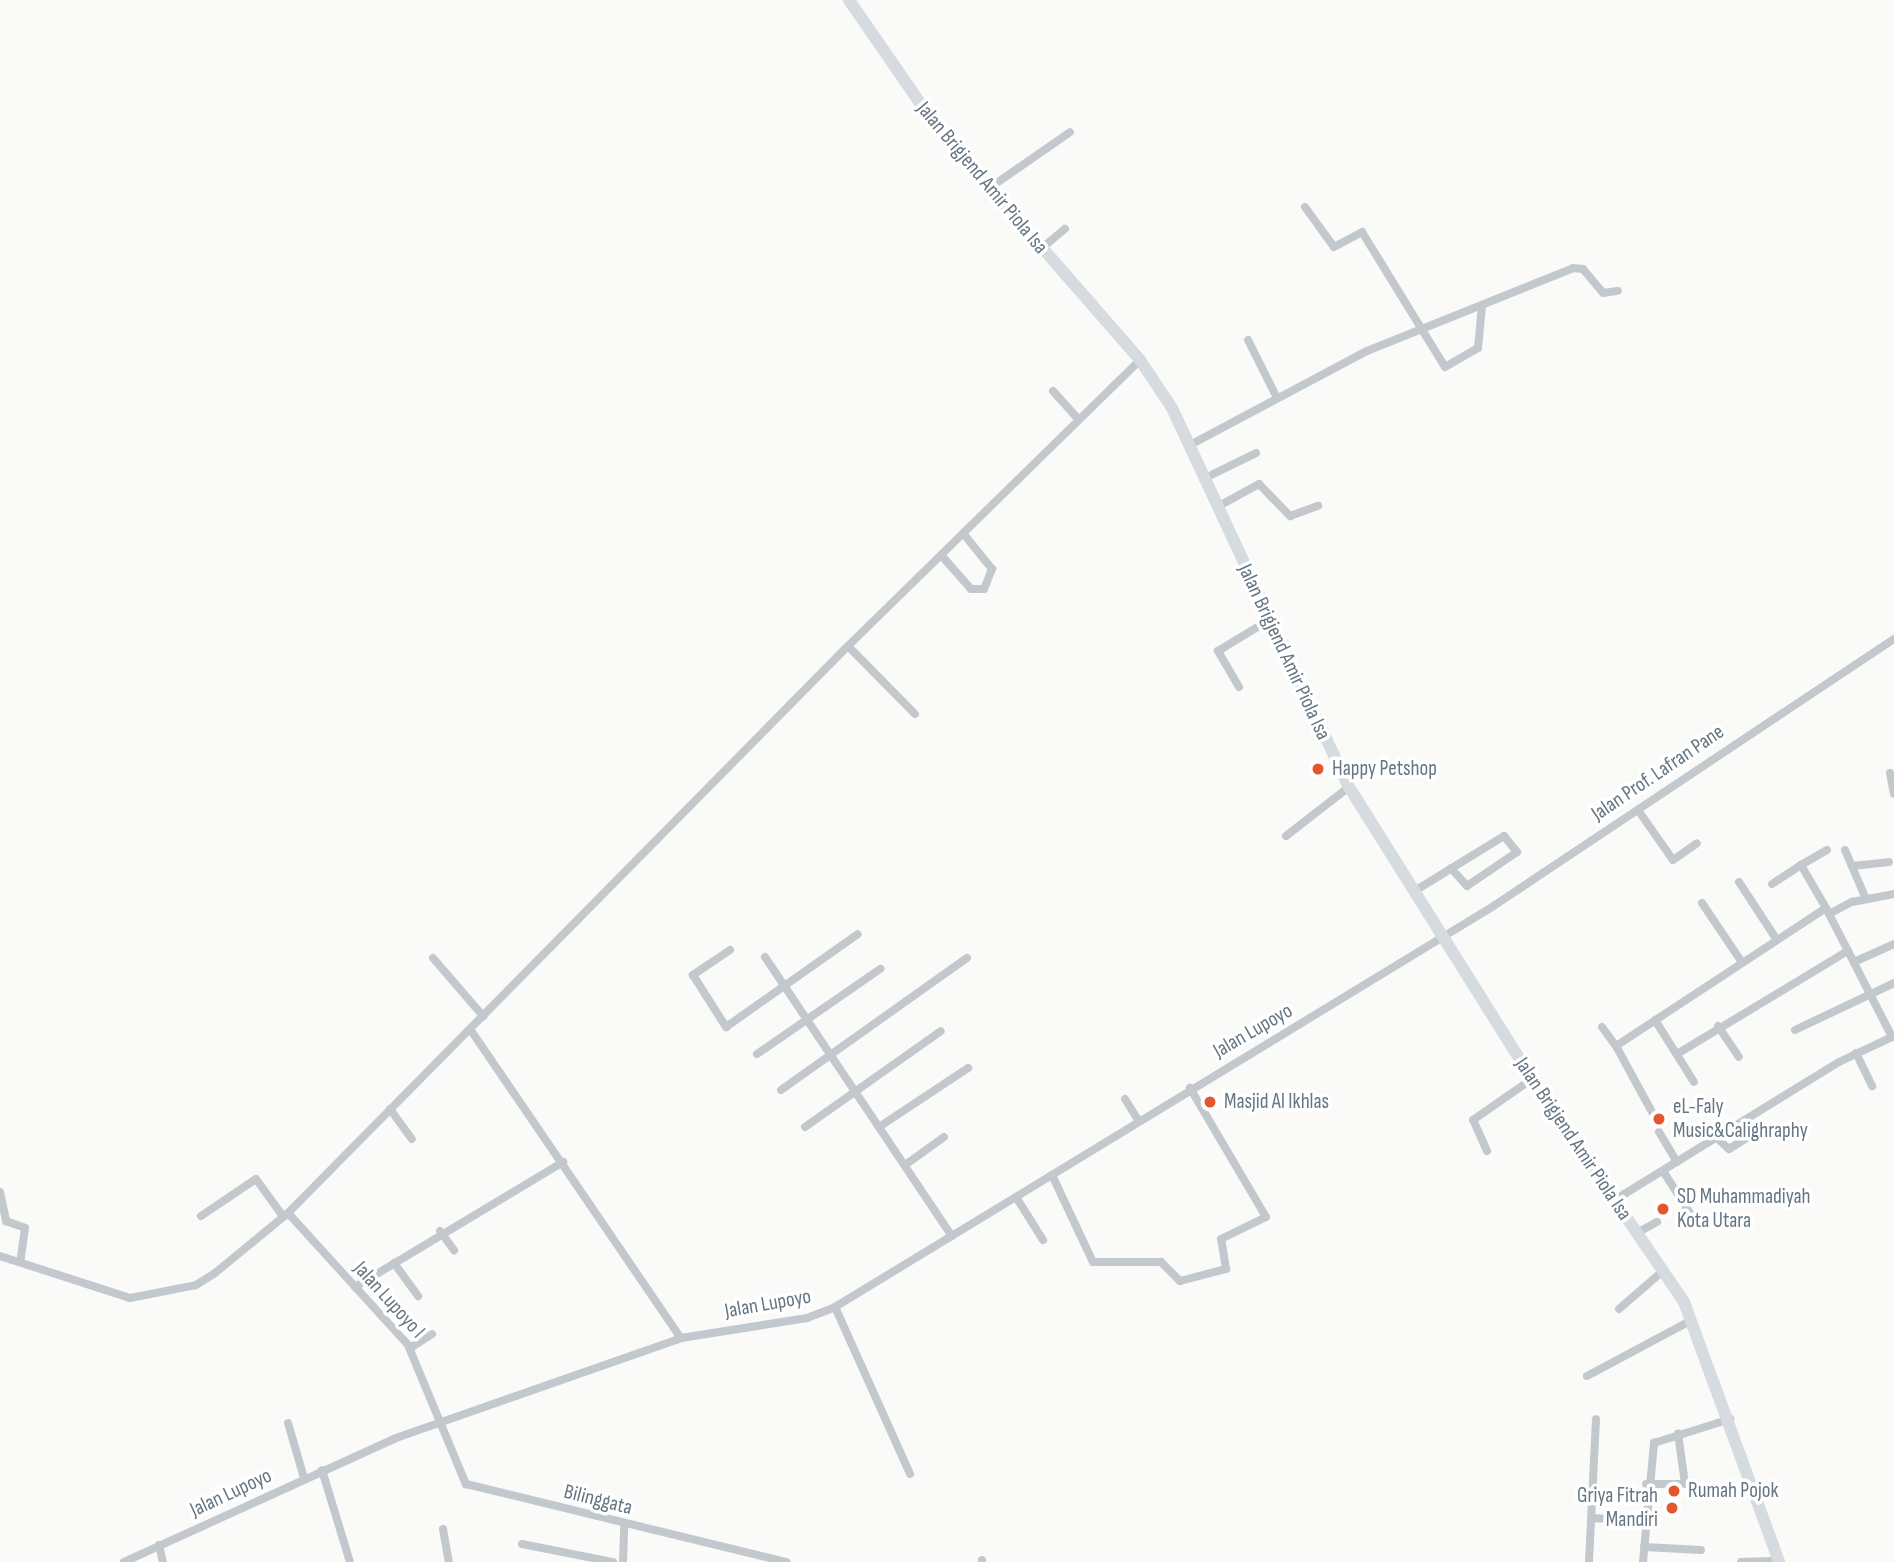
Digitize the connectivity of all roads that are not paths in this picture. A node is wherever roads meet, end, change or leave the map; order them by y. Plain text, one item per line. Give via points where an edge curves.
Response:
1 (849, 0) edge
2 (1070, 132) dead end
3 (991, 187) junction
4 (1305, 206) dead end
5 (1065, 229) dead end
6 (1042, 248) junction
7 (1618, 291) dead end
8 (1482, 306) junction
9 (1420, 328) junction
10 (1248, 340) dead end
11 (1140, 360) junction
12 (1053, 391) dead end
13 (1276, 396) junction
14 (1077, 418) junction
15 (1190, 445) junction
16 (1256, 453) dead end
17 (1203, 479) junction
18 (1318, 506) dead end
19 (1217, 507) junction
20 (963, 533) junction
21 (941, 555) junction
22 (1269, 620) junction
23 (1894, 639) edge
24 (848, 646) junction
25 (1240, 687) dead end
26 (915, 714) dead end
27 (1890, 773) dead end
28 (1349, 787) junction
29 (1894, 794) edge
30 (1638, 810) junction
31 (1286, 836) dead end
32 (1697, 844) dead end
33 (1828, 850) dead end
34 (1845, 850) dead end
35 (1889, 862) dead end
36 (1801, 866) junction
37 (1852, 866) junction
38 (1451, 868) junction
39 (1739, 882) dead end
40 (1772, 884) dead end
41 (1413, 892) junction
42 (1894, 894) edge
43 (1866, 899) junction
44 (1702, 903) dead end
45 (1827, 911) junction
46 (858, 934) dead end
47 (1775, 937) junction
48 (1443, 938) junction
49 (1894, 944) edge
50 (730, 950) dead end
51 (1848, 951) junction
52 (765, 957) dead end
53 (433, 958) dead end
54 (967, 958) dead end
55 (1741, 961) junction
56 (1854, 962) junction
57 (880, 969) dead end
58 (1894, 983) edge
59 (785, 986) junction
60 (1869, 990) junction
61 (483, 1016) junction
62 (807, 1019) junction
63 (1655, 1020) junction
64 (1718, 1026) junction
65 (1602, 1027) dead end
66 (470, 1029) junction
67 (1795, 1030) dead end
68 (941, 1031) dead end
69 (1893, 1037) edge
70 (1616, 1046) junction
71 (1856, 1053) junction
72 (757, 1054) dead end
73 (1677, 1054) junction
74 (831, 1055) junction
75 (1739, 1057) dead end
76 (968, 1068) dead end
77 (1532, 1079) junction
78 (1694, 1082) dead end
79 (1872, 1086) dead end
80 (1190, 1088) junction
81 (781, 1090) dead end
82 (855, 1092) junction
83 (1125, 1099) dead end
84 (390, 1110) junction
85 (1652, 1112) dead end
86 (1139, 1121) junction
87 (805, 1127) dead end
88 (879, 1127) junction
89 (1660, 1132) dead end
90 (1755, 1133) dead end
91 (944, 1137) dead end
92 (1717, 1138) junction
93 (412, 1139) dead end
94 (1487, 1151) dead end
95 (563, 1162) junction
96 (1677, 1162) junction
97 (905, 1165) junction
98 (1663, 1171) junction
99 (1052, 1175) junction
100 (0, 1192) edge
101 (1016, 1197) junction
102 (1613, 1201) junction
103 (285, 1214) junction
104 (201, 1216) dead end
105 (1695, 1221) dead end
106 (1657, 1222) dead end
107 (440, 1231) junction
108 (1637, 1233) junction
109 (952, 1236) junction
110 (1043, 1240) dead end
111 (454, 1250) dead end
112 (0, 1256) edge
113 (20, 1262) junction
114 (394, 1263) junction
115 (1664, 1270) junction
116 (355, 1287) junction
117 (418, 1296) dead end
118 (835, 1307) junction
119 (1619, 1309) dead end
120 (1692, 1320) junction
121 (432, 1334) dead end
122 (681, 1338) junction
123 (410, 1348) junction
124 (1587, 1376) dead end
125 (1597, 1419) dead end
126 (1730, 1419) junction
127 (445, 1422) junction
128 (288, 1423) dead end
129 (1678, 1433) junction
130 (322, 1470) junction
131 (910, 1474) dead end
132 (304, 1478) junction
133 (1646, 1483) junction
134 (1592, 1518) junction
135 (1645, 1521) junction
136 (624, 1527) junction
137 (443, 1529) dead end
138 (522, 1544) dead end
139 (159, 1545) junction
140 (1644, 1546) junction
141 (1701, 1550) dead end
142 (124, 1562) edge
143 (163, 1562) edge
144 (350, 1562) edge
145 (449, 1562) edge
146 (613, 1562) edge
147 (623, 1562) edge
148 (787, 1562) edge
149 (1589, 1562) edge
150 (1643, 1562) edge
151 (1741, 1562) edge
152 (1779, 1562) edge

1 - 3 main road, Jalan Brigjend Amir Piola Isa via 928,115
2 - 3 street
3 - 6 main road, Jalan Brigjend Amir Piola Isa
4 - 9 street via 1334,247 1362,232
5 - 6 street
6 - 11 main road, Jalan Brigjend Amir Piola Isa
7 - 8 street via 1602,292 1578,267
8 - 9 street
8 - 9 street via 1478,348 1447,367
9 - 13 street
10 - 13 street
11 - 14 street
11 - 15 main road, Jalan Brigjend Amir Piola Isa
12 - 14 street
13 - 15 street
14 - 20 street
15 - 17 main road, Jalan Brigjend Amir Piola Isa
16 - 17 street
17 - 19 main road, Jalan Brigjend Amir Piola Isa
18 - 19 street via 1290,516 1259,484
19 - 22 main road, Jalan Brigjend Amir Piola Isa
20 - 21 street
20 - 21 street via 992,569 984,589 971,589
21 - 24 street
22 - 25 street via 1218,651
22 - 28 main road, Jalan Brigjend Amir Piola Isa
23 - 30 street, Jalan Prof. Lafran Pane
24 - 26 street
24 - 61 street
27 - 29 street
28 - 31 street
28 - 41 main road, Jalan Brigjend Amir Piola Isa
30 - 32 street via 1673,860
30 - 48 street, Jalan Prof. Lafran Pane
33 - 36 street
34 - 37 street
35 - 37 street
36 - 40 street
36 - 45 street
37 - 43 street
38 - 38 street via 1467,886 1517,852 1506,835
38 - 41 street
39 - 47 street
41 - 48 main road, Jalan Brigjend Amir Piola Isa
42 - 43 street
43 - 45 street
44 - 55 street
45 - 47 street
45 - 51 street
46 - 59 street
47 - 55 street
48 - 77 main road, Jalan Brigjend Amir Piola Isa
48 - 80 street, Jalan Lupoyo
49 - 56 street
50 - 59 street via 693,975 726,1027
51 - 56 street
51 - 64 street
52 - 59 street
53 - 61 street
54 - 74 street
55 - 63 street
56 - 60 street
57 - 62 street
58 - 60 street
59 - 62 street
60 - 67 street
60 - 69 street
61 - 66 street
62 - 72 street
62 - 74 street
63 - 70 street
63 - 73 street
64 - 73 street
64 - 75 street
65 - 70 street
66 - 84 street
66 - 95 street
68 - 82 street
69 - 71 street
70 - 85 street
71 - 79 street
71 - 92 street
73 - 78 street
74 - 81 street
74 - 82 street
76 - 88 street
77 - 94 street via 1473,1120
77 - 102 main road, Jalan Brigjend Amir Piola Isa
80 - 86 street, Jalan Lupoyo
80 - 99 street via 1265,1214 1261,1224 1221,1239 1226,1269 1180,1282 1161,1262 1093,1262
82 - 87 street
82 - 88 street
83 - 86 street
84 - 93 street
84 - 103 street
86 - 99 street, Jalan Lupoyo
88 - 97 street
89 - 96 street
90 - 92 street via 1729,1149
91 - 97 street
92 - 96 street
95 - 107 street
95 - 122 street via 615,1249
96 - 98 street
97 - 109 street
98 - 102 street
98 - 105 street
99 - 101 street, Jalan Lupoyo
100 - 113 street via 6,1221 25,1228
101 - 109 street, Jalan Lupoyo
101 - 110 street
102 - 108 main road, Jalan Brigjend Amir Piola Isa
103 - 104 street, Jalan Lupoyo I via 256,1179
103 - 113 street via 205,1279 147,1297 120,1296
103 - 116 street, Jalan Lupoyo I
106 - 108 street
107 - 111 street
107 - 114 street
108 - 115 main road, Jalan Brigjend Amir Piola Isa
109 - 118 street, Jalan Lupoyo
112 - 113 street
114 - 116 street
114 - 117 street
115 - 119 street
115 - 120 main road, Jalan Brigjend Amir Piola Isa
116 - 123 street, Jalan Lupoyo I
118 - 122 street, Jalan Lupoyo via 807,1318
118 - 131 street
120 - 124 street
120 - 126 main road, Jalan Brigjend Amir Piola Isa
121 - 123 street
122 - 127 street, Jalan Lupoyo
123 - 127 street, Jalan Lupoyo I
125 - 134 street
126 - 129 street
126 - 152 main road, Jalan Brigjend Amir Piola Isa
127 - 130 street, Jalan Lupoyo
127 - 136 street, Bilinggata via 457,1473 473,1488
128 - 132 street
129 - 133 street via 1654,1443
129 - 133 street via 1685,1485
130 - 132 street, Jalan Lupoyo
130 - 144 street
132 - 139 street, Jalan Lupoyo
133 - 135 street
134 - 135 street
134 - 149 street
135 - 140 street
136 - 147 street
136 - 148 street, Bilinggata
137 - 145 street
138 - 146 street
139 - 142 street, Jalan Lupoyo
139 - 143 street
140 - 141 street
140 - 150 street
151 - 152 street

